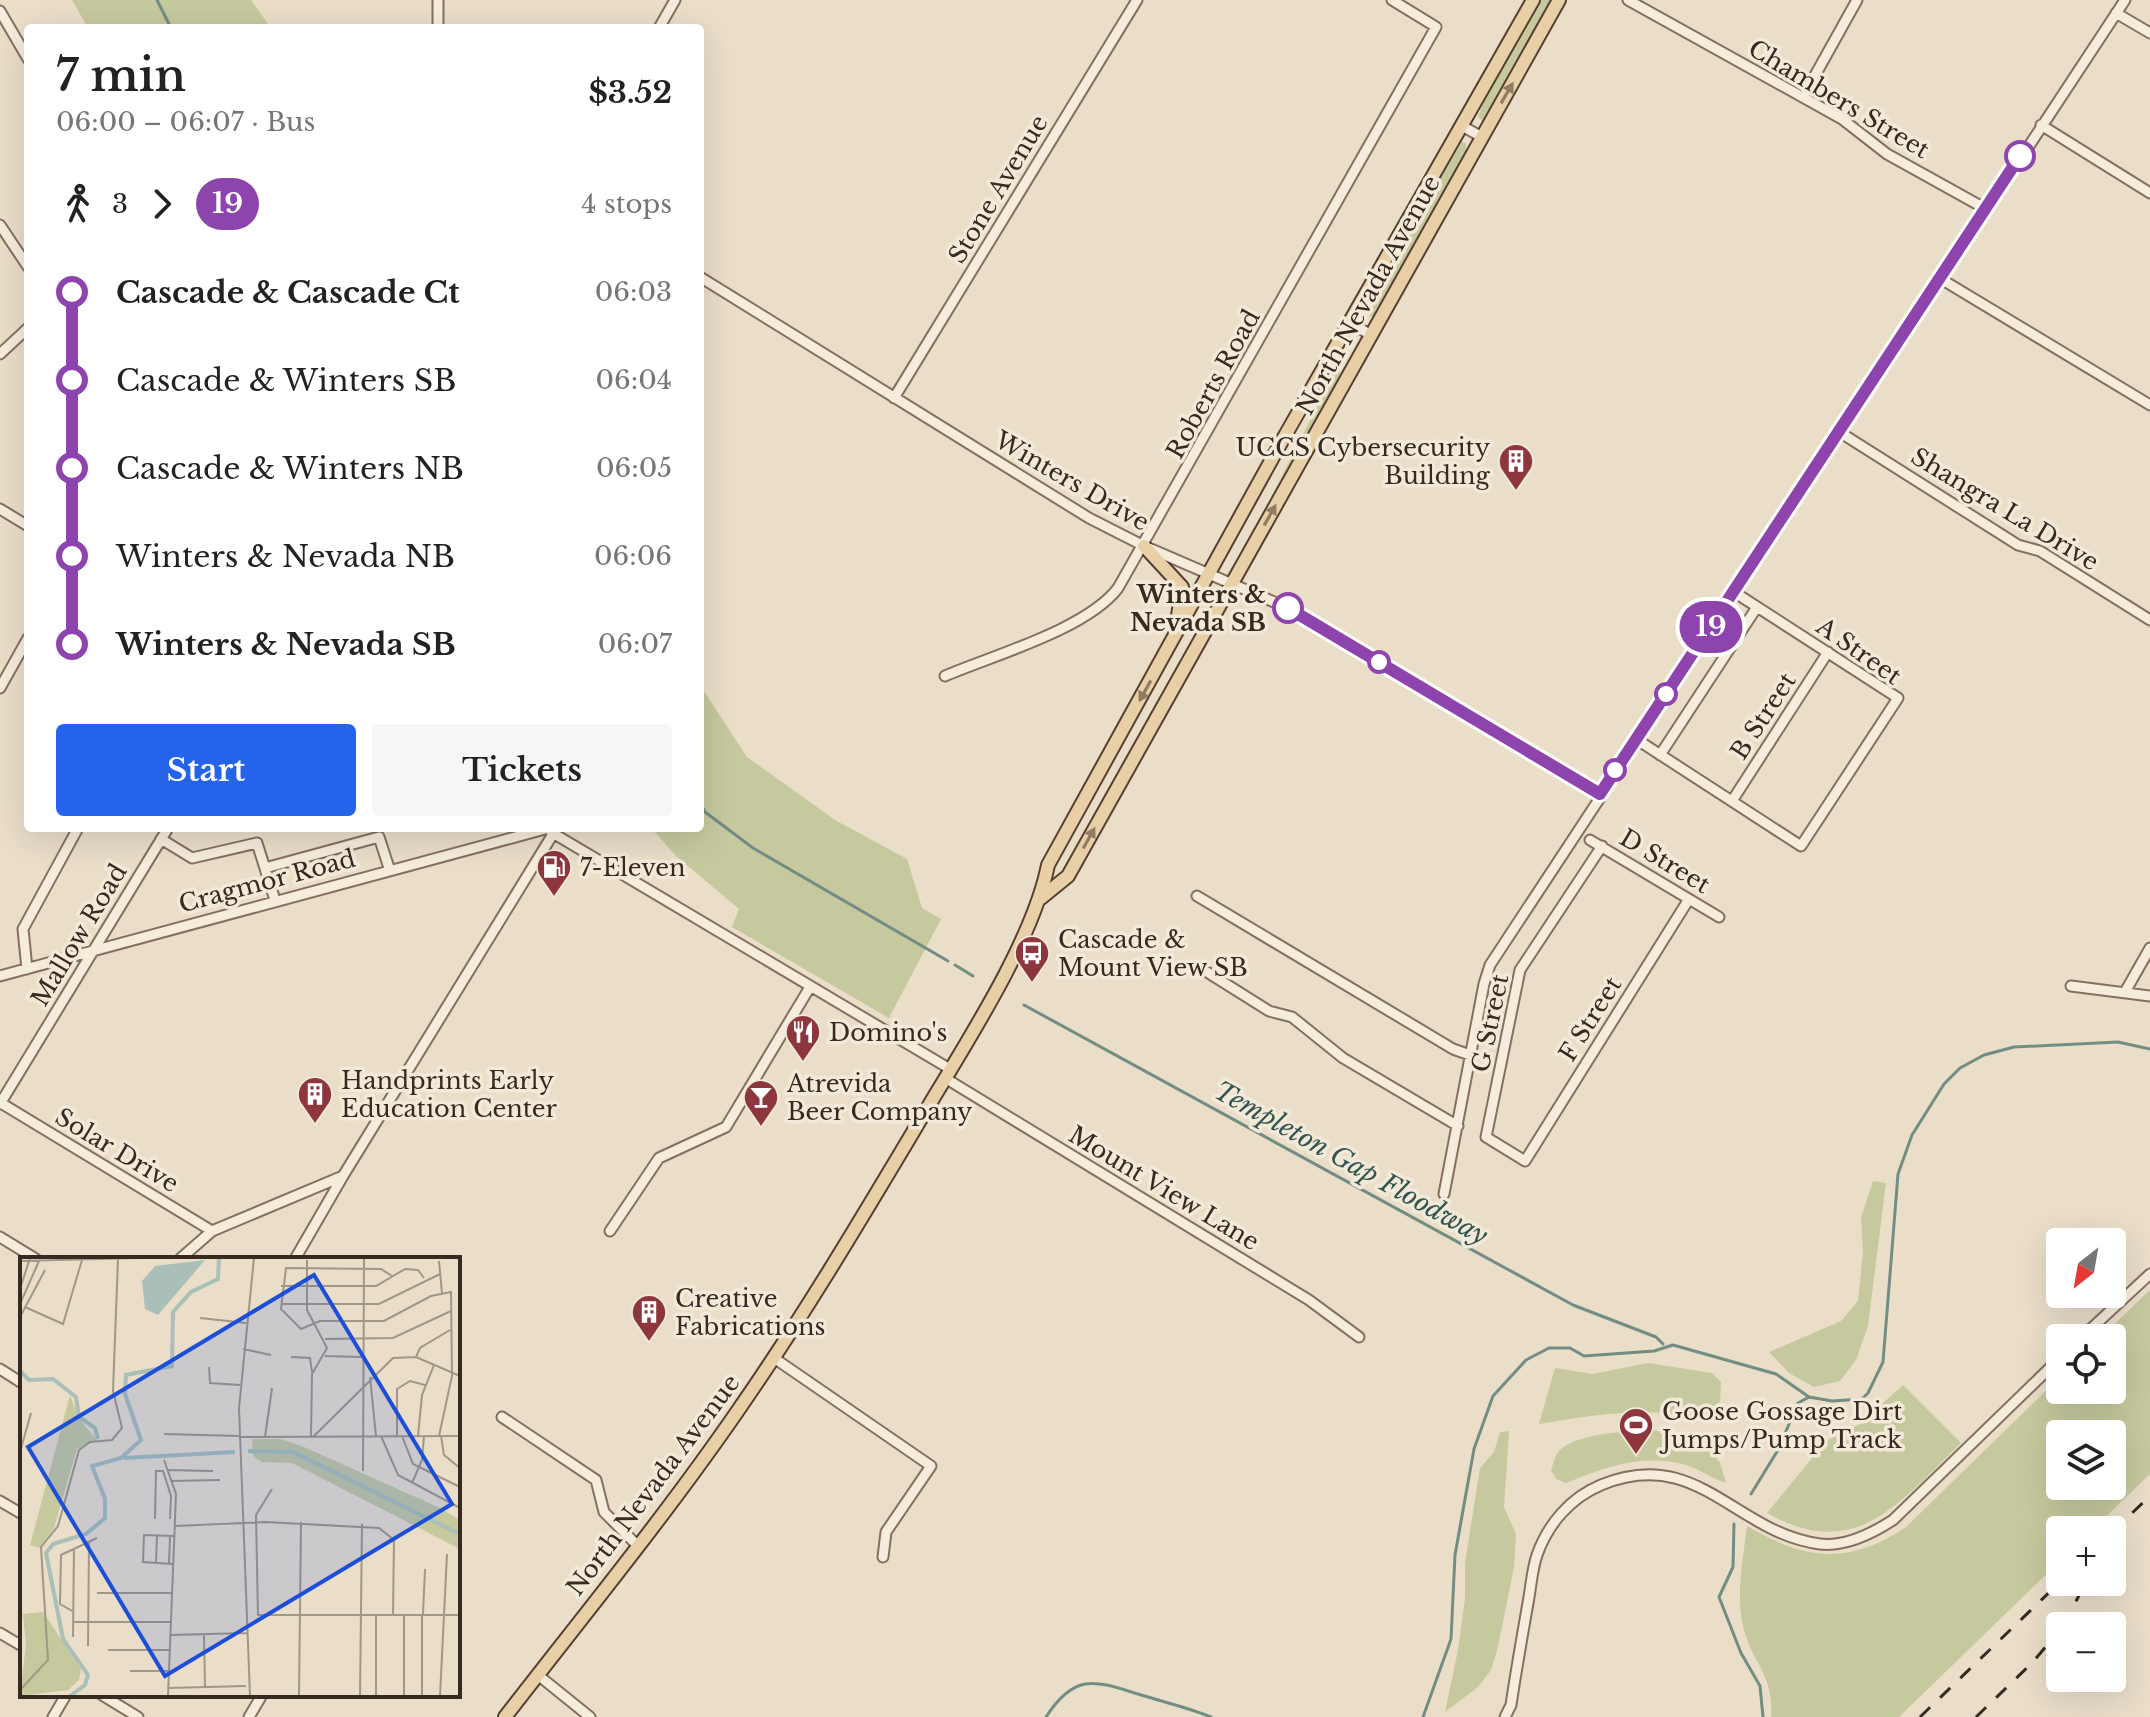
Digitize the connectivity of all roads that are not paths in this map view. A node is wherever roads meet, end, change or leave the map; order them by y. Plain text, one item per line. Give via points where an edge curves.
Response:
1 (438, 0) edge
2 (675, 0) edge
3 (1137, 0) edge
4 (1392, 0) edge
5 (1533, 0) edge
6 (1559, 0) edge
7 (1628, 0) edge
8 (1857, 0) edge
9 (2125, 0) edge
10 (0, 11) edge
11 (2116, 13) junction
12 (438, 24) edge
13 (661, 24) edge
14 (2150, 33) edge
15 (24, 52) edge
16 (1803, 97) junction
17 (2041, 125) junction
18 (1462, 126) junction
19 (1482, 137) junction
20 (2150, 193) edge
21 (1986, 209) junction
22 (0, 225) edge
23 (24, 261) edge
24 (704, 279) edge
25 (1941, 279) junction
26 (1352, 324) junction
27 (24, 332) edge
28 (1371, 335) junction
29 (0, 354) edge
30 (894, 398) junction
31 (2150, 405) edge
32 (1841, 433) junction
33 (0, 509) edge
34 (24, 524) edge
35 (1144, 546) junction
36 (1210, 574) junction
37 (1231, 583) junction
38 (1734, 592) junction
39 (1757, 607) junction
40 (2150, 620) edge
41 (24, 645) edge
42 (1169, 648) junction
43 (1828, 652) junction
44 (945, 676) dead end
45 (0, 688) edge
46 (1636, 739) junction
47 (1660, 755) junction
48 (1600, 794) junction
49 (1732, 801) junction
50 (1576, 831) junction
51 (76, 832) edge
52 (165, 832) edge
53 (539, 832) edge
54 (546, 832) edge
55 (550, 832) edge
56 (161, 839) junction
57 (1602, 846) junction
58 (265, 868) junction
59 (389, 868) junction
60 (1197, 896) dead end
61 (1041, 898) junction
62 (1689, 899) junction
63 (275, 900) junction
64 (1719, 917) dead end
65 (2150, 948) edge
66 (93, 949) junction
67 (27, 969) junction
68 (1207, 972) dead end
69 (0, 976) edge
70 (2071, 986) dead end
71 (810, 987) junction
72 (2125, 992) junction
73 (2150, 996) edge
74 (1470, 1055) junction
75 (948, 1074) junction
76 (0, 1104) edge
77 (1458, 1126) junction
78 (1525, 1161) joint
79 (343, 1176) junction
80 (1444, 1194) dead end
81 (212, 1231) junction
82 (610, 1231) dead end
83 (0, 1237) edge
84 (33, 1257) edge
85 (182, 1257) edge
86 (296, 1257) edge
87 (2150, 1274) edge
88 (2096, 1324) edge
89 (1359, 1337) dead end
90 (774, 1358) junction
91 (0, 1369) edge
92 (2046, 1372) edge
93 (20, 1382) edge
94 (502, 1417) dead end
95 (0, 1501) edge
96 (20, 1513) edge
97 (637, 1545) junction
98 (883, 1557) dead end
99 (0, 1633) edge
100 (20, 1645) edge
101 (538, 1675) junction
102 (65, 1697) edge
103 (105, 1697) edge
104 (261, 1697) edge
105 (53, 1717) edge
106 (138, 1717) edge
107 (249, 1717) edge
108 (505, 1717) edge
109 (590, 1717) edge
110 (1505, 1717) edge

1 - 12 street
2 - 13 street
3 - 30 street, Stone Avenue
4 - 35 street, Roberts Road via 1436,27
5 - 18 main road, North Nevada Avenue
19 -> 6 main road, North Nevada Avenue
7 - 16 street, Chambers Street
8 - 16 street
9 - 11 street
10 - 15 street
11 - 14 street
11 - 17 street
16 - 21 street, Chambers Street via 1887,154
17 - 20 street
17 - 21 street
18 - 19 street
18 - 26 main road, North Nevada Avenue
19 - 28 main road, North Nevada Avenue
21 - 25 street
22 - 23 street
24 - 30 street, Winters Drive
25 - 31 street
25 - 32 street
26 - 28 street
26 - 36 main road, North Nevada Avenue
27 - 29 street
37 -> 28 main road, North Nevada Avenue
30 - 35 street, Winters Drive
32 - 38 street
32 - 40 street, Shangra La Drive via 2018,545 2040,551
33 - 34 street
35 - 36 street, Winters Drive
35 - 42 main road via 1182,587 1181,612
35 - 44 street, Roberts Road via 1118,588 1094,612
36 - 37 street, Winters Drive
36 - 42 main road, North Nevada Avenue
37 - 48 street, Winters Drive via 1299,614
61 -> 37 main road, North Nevada Avenue via 1068,876
38 - 39 street, A Street
38 - 46 street
39 - 43 street, A Street
39 - 47 street
41 - 45 street
42 -> 61 main road, North Nevada Avenue via 1048,865
43 - 49 street, B Street
43 - 49 street, A Street via 1898,698 1801,846
46 - 47 street
46 - 48 street
47 - 49 street
48 - 50 street
50 - 57 street, D Street
50 - 74 street via 1490,965
51 - 67 street via 23,929
52 - 56 street, Mallow Road
53 - 59 street, Cragmor Road
54 - 79 street
55 - 71 street, Mount View Lane
56 - 58 street via 192,858 257,843
56 - 66 street, Mallow Road
57 - 62 street, D Street
57 - 78 street, G Street via 1520,970 1486,1137
58 - 59 street via 379,837
58 - 63 street
59 - 63 street, Cragmor Road
60 - 74 street
61 - 75 main road, North Nevada Avenue
62 - 64 street, D Street
62 - 78 street, F Street
63 - 66 street, Cragmor Road
65 - 72 street
66 - 67 street, Cragmor Road
66 - 76 street, Mallow Road
67 - 69 street, Cragmor Road
68 - 77 street via 1269,1011 1292,1017 1343,1058
70 - 72 street
71 - 75 street, Mount View Lane
71 - 82 street via 726,1127 659,1158
72 - 73 street
74 - 77 street
75 - 89 street, Mount View Lane via 1302,1295
75 - 90 main road, North Nevada Avenue
76 - 81 street, Solar Drive
77 - 80 street
79 - 81 street
79 - 86 street
81 - 85 street
83 - 84 street
87 - 88 street
90 - 97 main road, North Nevada Avenue
90 - 98 street via 931,1466 886,1532
91 - 93 street
92 - 110 street via 1893,1520 1842,1543 1788,1537 1714,1492 1663,1474 1637,1474 1589,1490 1550,1528 1536,1557
94 - 97 street via 596,1480 604,1512
95 - 96 street
97 - 101 main road, North Nevada Avenue
99 - 100 street
101 - 108 main road, North Nevada Avenue
101 - 109 street
102 - 105 street
103 - 106 street
104 - 107 street

